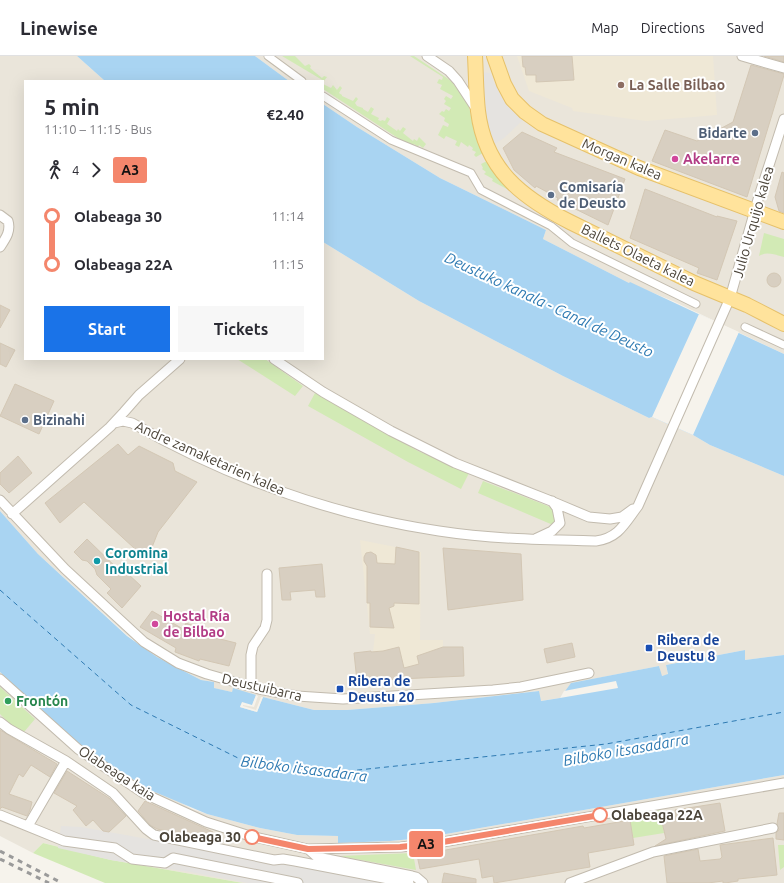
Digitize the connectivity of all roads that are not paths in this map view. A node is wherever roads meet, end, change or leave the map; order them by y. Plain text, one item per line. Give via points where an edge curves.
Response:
1 (268, 56) edge
2 (427, 56) edge
3 (474, 56) edge
4 (494, 56) edge
5 (742, 56) edge
6 (784, 68) edge
7 (301, 80) edge
8 (324, 97) edge
9 (478, 112) junction
10 (784, 119) edge
11 (782, 133) edge
12 (754, 212) junction
13 (0, 215) edge
14 (784, 222) edge
15 (0, 247) edge
16 (730, 298) junction
17 (696, 304) dead end
18 (784, 324) edge
19 (745, 327) dead end
20 (784, 345) edge
21 (179, 360) edge
22 (275, 360) edge
23 (139, 396) junction
24 (114, 423) junction
25 (132, 423) junction
26 (673, 426) joint
27 (0, 500) edge
28 (551, 501) junction
29 (638, 506) junction
30 (12, 514) junction
31 (534, 540) junction
32 (267, 574) dead end
33 (589, 673) dead end
34 (0, 679) edge
35 (251, 686) junction
36 (0, 722) edge
37 (66, 761) junction
38 (784, 783) edge
39 (0, 815) edge
40 (28, 826) junction
41 (773, 828) dead end
42 (308, 849) junction
43 (298, 883) edge
44 (409, 883) edge
45 (423, 883) edge
46 (570, 883) edge

1 - 7 street
2 - 9 street via 449,71
3 - 9 main road, Ballets Olaeta kalea
4 - 12 main road, Morgan kalea via 512,99 534,119 639,168
5 - 6 street
8 - 17 street via 391,140 471,172 481,190 551,226 572,243
9 - 16 main road, Ballets Olaeta kalea via 486,143 495,162 505,176 531,199 591,232
10 - 11 street, Julio Urquijo kalea
11 - 12 street, Julio Urquijo kalea
12 - 14 main road, Morgan kalea
12 - 16 street, Julio Urquijo kalea
13 - 15 street via 8,220 10,226
16 - 18 main road, Ballets Olaeta kalea
16 - 26 street, Julio Urquijo kalea
19 - 20 street
21 - 23 street
22 - 28 street via 323,392 432,453
23 - 24 street
23 - 25 street via 132,413
24 - 25 street, Andre zamaketarien kalea
24 - 30 street
25 - 31 street, Andre zamaketarien kalea via 257,483 325,506 440,532
26 - 29 street, Andre zamaketarien kalea
27 - 30 street, Deustuibarra
28 - 29 street via 590,517 610,520 622,517
28 - 31 street via 557,508 560,523 552,531
29 - 31 street, Andre zamaketarien kalea via 614,536 604,540
30 - 35 street, Deustuibarra via 65,569 144,642 178,663
32 - 35 street via 267,620 251,654
33 - 35 street, Deustuibarra via 521,687 359,698 297,696
34 - 42 street, Olabeaga kaia via 78,749 146,794 206,822 250,836
36 - 37 street
37 - 40 street
37 - 44 street via 113,793 154,835 274,860 295,861
38 - 42 street, Olabeaga kaia via 437,843 400,847
39 - 40 street
40 - 43 street via 64,841 115,848 132,859 165,862 173,858
41 - 46 street via 653,852
42 - 45 street via 317,856 416,877

